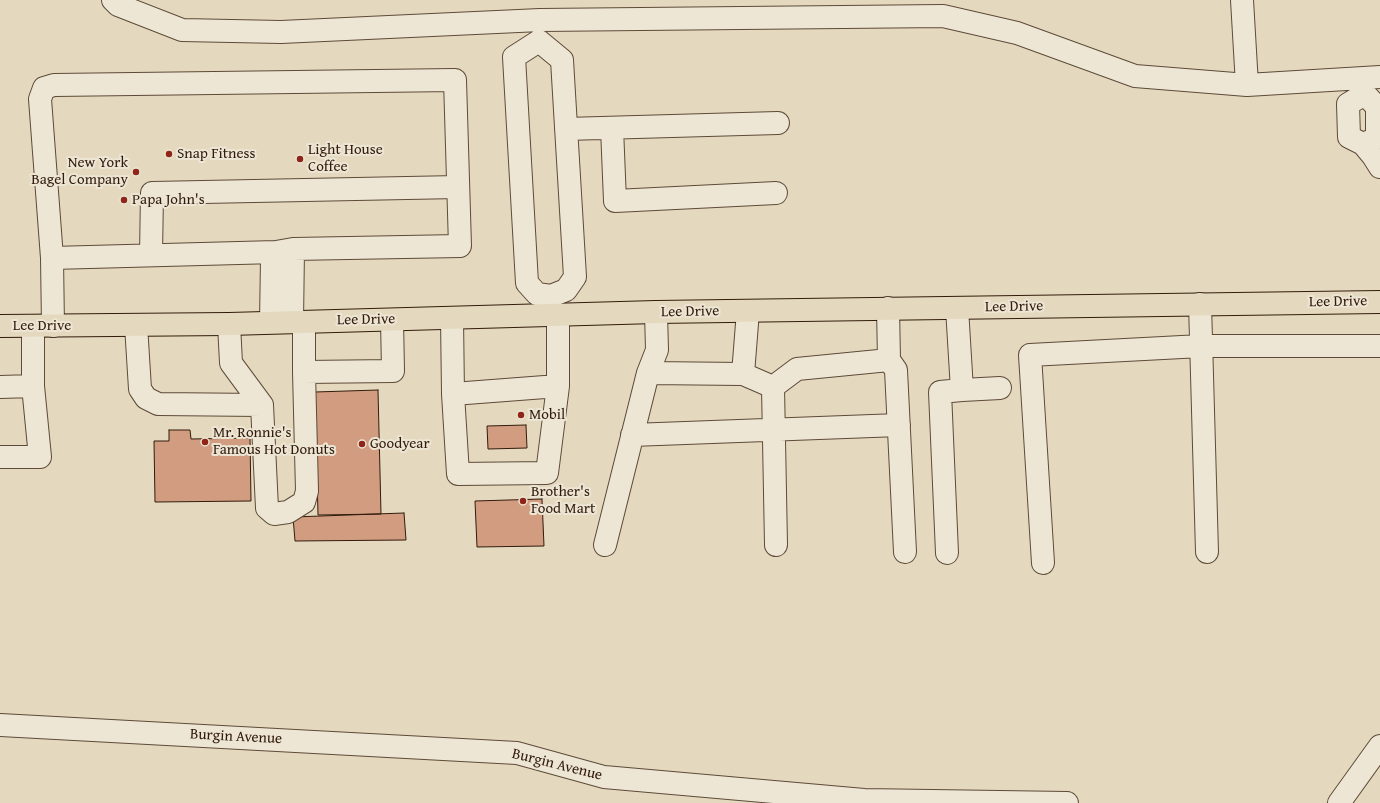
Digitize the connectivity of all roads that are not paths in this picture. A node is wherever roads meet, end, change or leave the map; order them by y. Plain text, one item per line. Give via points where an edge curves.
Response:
1 (113, 0) edge
2 (1242, 0) edge
3 (540, 20) junction
4 (539, 41) junction
5 (1369, 83) edge
6 (1247, 85) junction
7 (778, 123) dead end
8 (612, 128) junction
9 (566, 129) junction
10 (1380, 167) edge
11 (458, 187) junction
12 (776, 193) dead end
13 (285, 250) junction
14 (151, 255) junction
15 (52, 258) junction
16 (1380, 302) edge
17 (1200, 304) junction
18 (888, 308) junction
19 (957, 308) junction
20 (553, 309) junction
21 (748, 311) junction
22 (656, 312) junction
23 (452, 318) junction
24 (392, 320) junction
25 (289, 322) junction
26 (229, 324) junction
27 (136, 325) junction
28 (0, 326) edge
29 (43, 326) junction
30 (1201, 346) junction
31 (1380, 346) edge
32 (889, 360) junction
33 (304, 372) junction
34 (648, 373) junction
35 (743, 374) junction
36 (33, 386) junction
37 (558, 386) junction
38 (0, 387) edge
39 (773, 387) junction
40 (1000, 388) dead end
41 (962, 390) junction
42 (453, 394) junction
43 (262, 406) junction
44 (899, 425) junction
45 (774, 430) junction
46 (632, 435) junction
47 (0, 457) edge
48 (776, 545) dead end
49 (605, 546) dead end
50 (905, 552) dead end
51 (1207, 552) dead end
52 (947, 553) dead end
53 (1043, 563) dead end
54 (0, 725) edge
55 (1380, 746) edge
56 (864, 802) edge
57 (1067, 803) edge
58 (1339, 803) edge

1 - 3 street via 118,5 182,30 282,32
2 - 6 street
3 - 4 street
3 - 6 street via 944,16 1018,33 1135,76
4 - 9 street via 562,60
4 - 20 street via 514,57 527,283
5 - 6 street
5 - 10 street via 1377,107 1377,138 1362,144
7 - 8 street
8 - 9 street
8 - 12 street via 615,201
9 - 20 street via 575,277
11 - 13 street via 460,246
11 - 14 street via 152,193
11 - 15 street via 455,80 54,85 44,88 40,99
13 - 14 street
13 - 25 street via 272,258
14 - 15 street
15 - 29 street
16 - 17 main road, Lee Drive
17 - 19 main road, Lee Drive
17 - 30 street
18 - 19 main road, Lee Drive
18 - 21 main road, Lee Drive
18 - 32 street
19 - 41 street
20 - 22 main road, Lee Drive
20 - 23 main road, Lee Drive
20 - 37 street
21 - 22 main road, Lee Drive
21 - 35 street
22 - 34 street via 657,350
23 - 24 main road, Lee Drive
23 - 42 street
24 - 25 main road, Lee Drive
24 - 33 street via 393,371
25 - 26 main road, Lee Drive
25 - 33 street
26 - 27 main road, Lee Drive
26 - 43 street via 231,363
27 - 29 main road, Lee Drive
27 - 43 street via 140,389 146,398 158,404
28 - 29 main road, Lee Drive
29 - 36 street
30 - 31 street
30 - 51 street
30 - 53 street via 1030,355
32 - 39 street via 797,369
32 - 44 street via 896,370
33 - 43 street via 307,491 304,502 288,512 274,514 267,508
34 - 35 street
34 - 46 street
35 - 39 street
36 - 38 street
36 - 47 street via 40,457
37 - 42 street
37 - 42 street via 547,473 458,474
39 - 45 street
40 - 41 street
41 - 52 street via 940,392
44 - 45 street
44 - 50 street
45 - 46 street
45 - 48 street
46 - 49 street
54 - 56 street, Burgin Avenue via 517,753 604,777
55 - 58 street
56 - 57 street, Burgin Avenue

